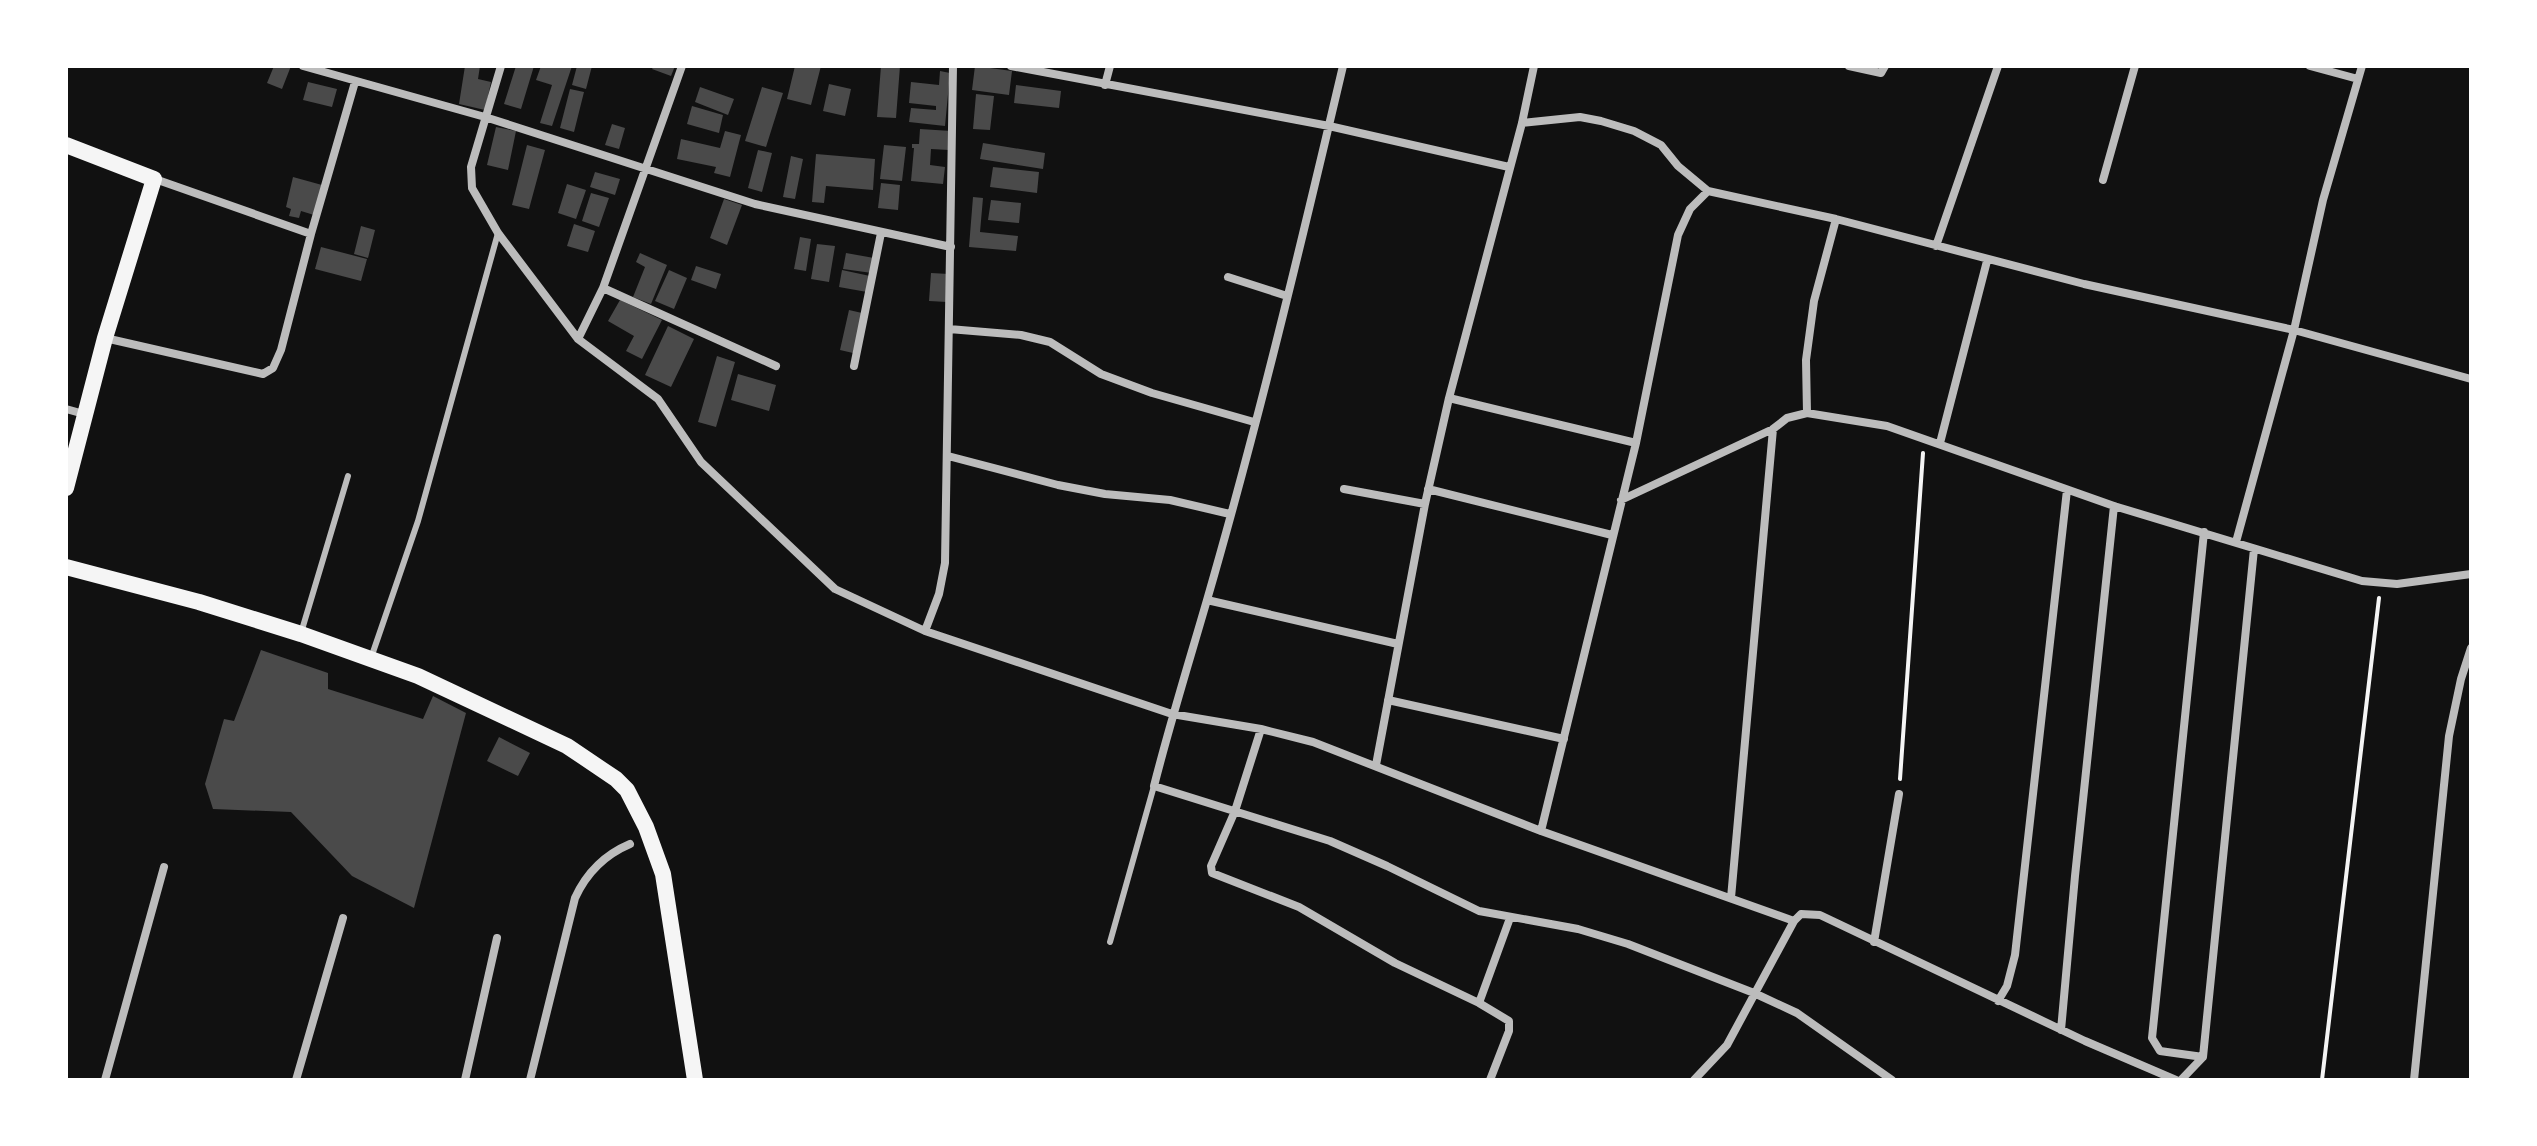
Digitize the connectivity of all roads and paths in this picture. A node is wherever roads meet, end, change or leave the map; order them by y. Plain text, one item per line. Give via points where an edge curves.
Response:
1 (303, 66) edge
2 (501, 66) edge
3 (682, 66) edge
4 (953, 66) edge
5 (1011, 66) edge
6 (1110, 66) edge
7 (1343, 66) edge
8 (1534, 66) edge
9 (1849, 66) edge
10 (1885, 66) edge
11 (1998, 66) edge
12 (2135, 66) edge
13 (2310, 66) edge
14 (2362, 66) edge
15 (2358, 79) junction
16 (355, 82) junction
17 (1105, 85) junction
18 (485, 117) junction
19 (1522, 123) junction
20 (1329, 126) junction
21 (66, 145) edge
22 (1509, 167) junction
23 (644, 168) junction
24 (154, 179) junction
25 (2103, 180) dead end
26 (1708, 191) junction
27 (1836, 219) junction
28 (498, 233) junction
29 (881, 233) junction
30 (311, 234) junction
31 (1936, 246) junction
32 (951, 247) junction
33 (1987, 261) junction
34 (1228, 277) dead end
35 (603, 288) junction
36 (1287, 296) junction
37 (949, 329) junction
38 (2294, 330) junction
39 (105, 338) junction
40 (578, 339) junction
41 (776, 366) dead end
42 (854, 366) dead end
43 (2471, 379) edge
44 (1449, 398) junction
45 (66, 409) edge
46 (1807, 413) junction
47 (84, 414) junction
48 (1254, 422) junction
49 (1773, 429) junction
50 (1924, 439) junction
51 (1636, 443) junction
52 (1940, 443) junction
53 (948, 456) junction
54 (348, 476) dead end
55 (66, 488) edge
56 (1344, 489) dead end
57 (1428, 489) junction
58 (2067, 490) junction
59 (1621, 500) junction
60 (1425, 504) junction
61 (2114, 506) junction
62 (1230, 514) junction
63 (2204, 532) junction
64 (1612, 535) junction
65 (2236, 542) junction
66 (2254, 549) junction
67 (66, 567) edge
68 (2471, 574) edge
69 (2381, 583) junction
70 (1207, 600) junction
71 (925, 631) junction
72 (301, 634) junction
73 (1398, 644) junction
74 (2470, 655) edge
75 (370, 659) junction
76 (1388, 700) junction
77 (1172, 714) junction
78 (1261, 729) junction
79 (1564, 739) junction
80 (1376, 765) junction
81 (1154, 786) junction
82 (1899, 794) joint
83 (1235, 811) junction
84 (1541, 831) junction
85 (630, 844) dead end
86 (164, 867) dead end
87 (1731, 898) junction
88 (343, 918) dead end
89 (1510, 918) junction
90 (1794, 921) junction
91 (497, 938) dead end
92 (1110, 942) dead end
93 (1874, 942) junction
94 (1754, 993) junction
95 (1998, 1001) junction
96 (1479, 1003) junction
97 (2061, 1030) junction
98 (2203, 1057) junction
99 (105, 1080) edge
100 (296, 1080) edge
101 (465, 1080) edge
102 (530, 1080) edge
103 (695, 1080) edge
104 (1490, 1080) edge
105 (1694, 1080) edge
106 (1892, 1080) edge
107 (2178, 1080) edge
108 (2322, 1080) edge
109 (2414, 1080) edge

1 - 16 street
2 - 18 street
3 - 23 street
4 - 32 street
5 - 17 street
6 - 17 street
7 - 20 street
8 - 19 street
9 - 10 street via 1881,73
11 - 31 street
12 - 25 street
13 - 15 street
14 - 15 street
15 - 38 street via 2323,200
16 - 18 street
16 - 30 street
17 - 20 street
18 - 23 street
18 - 28 street via 471,167 472,188
19 - 22 street
19 - 26 street via 1580,117 1634,131 1661,145
20 - 22 street
20 - 36 street
21 - 24 main road
22 - 44 street
23 - 29 street via 755,204
23 - 35 street
24 - 30 street
24 - 39 main road
26 - 27 street
26 - 51 street via 1690,209 1678,235
27 - 31 street
27 - 46 street via 1814,301 1806,360
28 - 40 street
28 - 75 lane via 418,521
29 - 32 street
29 - 42 street
30 - 39 street via 281,350 273,368 263,374
31 - 33 street
32 - 37 street
33 - 38 street
33 - 52 street
34 - 36 street
35 - 40 street
35 - 41 street
36 - 48 street
37 - 48 street via 1050,342 1101,374
37 - 53 street
38 - 43 street
38 - 65 street
39 - 47 main road
40 - 71 street via 658,399 701,462 835,589
44 - 51 street
44 - 57 street
45 - 47 street
46 - 49 street
46 - 50 street via 1887,426
47 - 55 main road
48 - 62 street
49 - 59 street
49 - 87 street
50 - 52 street
50 - 82 path
51 - 59 street
52 - 58 street
53 - 62 street via 1058,485
53 - 71 street via 945,563
54 - 72 lane
56 - 60 street
57 - 60 street
57 - 64 street
58 - 61 street
58 - 95 street via 2015,955
59 - 64 street
60 - 73 street
61 - 63 street
61 - 97 street
62 - 70 street
63 - 65 street
63 - 98 street via 2152,1038 2160,1051
64 - 79 street
65 - 66 street
66 - 69 street
66 - 98 street
67 - 72 main road
68 - 69 street
69 - 108 path
70 - 73 street
70 - 77 street
71 - 77 street
72 - 75 main road
73 - 76 street
74 - 109 street via 2449,736
75 - 103 main road via 567,746 627,790 663,874
76 - 79 street
76 - 80 street
77 - 78 street
77 - 81 street
78 - 80 street
78 - 83 street
79 - 84 street
80 - 84 street
81 - 83 street
81 - 92 lane
82 - 93 street
83 - 89 street via 1330,841 1479,911
83 - 96 street via 1212,873 1299,907 1395,963
84 - 87 street
85 - 102 street via 585,877 575,898
86 - 99 street
87 - 90 street
88 - 100 street
89 - 94 street via 1628,944
89 - 96 street
90 - 93 street via 1801,914 1820,915
90 - 94 street
91 - 101 street
93 - 95 street
94 - 105 street via 1727,1045
94 - 106 street via 1797,1013
95 - 97 street
96 - 104 street via 1511,1025
97 - 107 street
98 - 107 street

